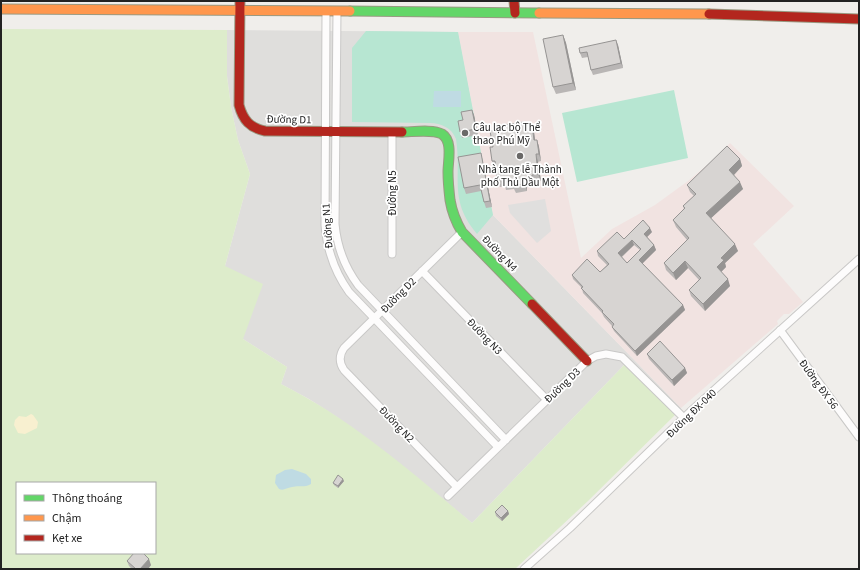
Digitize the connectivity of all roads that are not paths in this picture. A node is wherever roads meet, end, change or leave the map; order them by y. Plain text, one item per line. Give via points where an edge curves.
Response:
1 (514, 1) edge
2 (240, 6) edge
3 (1, 9) edge
4 (326, 11) junction
5 (337, 11) junction
6 (515, 13) junction
7 (859, 19) edge
8 (326, 131) junction
9 (336, 131) junction
10 (392, 132) junction
11 (446, 138) joint
12 (462, 232) junction
13 (392, 254) dead end
14 (859, 259) edge
15 (422, 271) junction
16 (382, 311) junction
17 (374, 318) junction
18 (780, 330) junction
19 (340, 360) joint
20 (587, 361) junction
21 (547, 400) junction
22 (684, 418) junction
23 (859, 437) edge
24 (506, 440) junction
25 (498, 447) junction
26 (458, 487) junction
27 (448, 496) dead end
28 (524, 569) edge

1 - 6 main road
2 - 3 main road
2 - 4 main road
2 - 8 main road, Đường D1 via 239,105 244,119 260,131
4 - 5 main road
4 - 8 street, Đường N1
5 - 6 main road
5 - 9 street, Đường N1
6 - 7 main road via 722,14
8 - 9 main road, Đường D1
8 - 17 street, Đường N1 via 325,225 329,254 342,283
9 - 10 main road, Đường D1
9 - 16 street, Đường N1 via 335,224 340,251 347,269 358,285
10 - 11 main road, Đường D1 via 434,132
10 - 13 street, Đường N5
11 - 12 main road, Đường N4 via 449,151 449,198 453,215
12 - 15 street, Đường D2
12 - 20 main road, Đường N4
14 - 18 street, Đường ĐX-040
15 - 16 street, Đường D2
15 - 21 street, Đường N3
16 - 17 street, Đường D2
16 - 24 street, Đường N1
17 - 19 street, Đường D2 via 344,348
17 - 25 street, Đường N1
18 - 22 street, Đường ĐX-040
18 - 23 street, Đường ĐX 56
19 - 26 street, Đường N2 via 344,370
20 - 21 street, Đường D3
20 - 22 street, Đường D3 via 606,354 622,357
21 - 24 street, Đường D3
22 - 28 street, Đường ĐX-040
24 - 25 street, Đường D3
25 - 26 street, Đường D3
26 - 27 street, Đường D3

